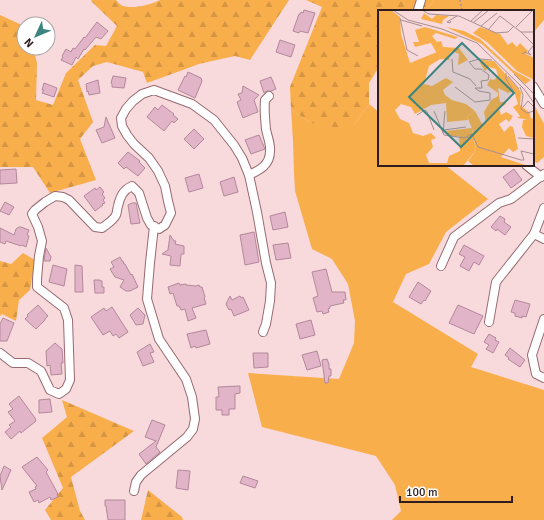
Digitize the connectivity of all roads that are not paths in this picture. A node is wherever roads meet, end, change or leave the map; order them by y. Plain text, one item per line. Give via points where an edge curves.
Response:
1 (421, 0) edge
2 (418, 10) edge
3 (534, 88) edge
4 (269, 96) dead end
5 (544, 104) edge
6 (527, 166) edge
7 (249, 175) junction
8 (542, 176) edge
9 (544, 208) edge
10 (154, 226) junction
11 (534, 234) junction
12 (544, 239) edge
13 (441, 266) dead end
14 (544, 319) edge
15 (489, 322) dead end
16 (263, 332) dead end
17 (0, 353) edge
18 (544, 378) edge
19 (134, 491) dead end

1 - 2 street
3 - 5 street
4 - 7 street via 265,100 264,112 271,150 268,161 260,170
6 - 8 street
7 - 10 street via 234,145 214,120 192,104 164,93 154,90 142,94 132,101 121,118 127,135 149,158 165,186 171,213 166,225 159,228
7 - 16 street via 271,282 270,301
8 - 13 street via 511,199 499,203 454,237
9 - 11 street
10 - 17 street via 147,218 139,193 132,186 121,195 111,222 102,228 95,226 63,197 55,196 35,210 32,214 42,241 37,287 64,308 68,320 70,380 66,389 59,394 50,390 42,371 28,363 13,363
10 - 19 street via 147,298 159,339 186,379 195,419 188,437 141,474
11 - 12 street
11 - 15 street via 496,282
14 - 18 street via 532,355 536,374

